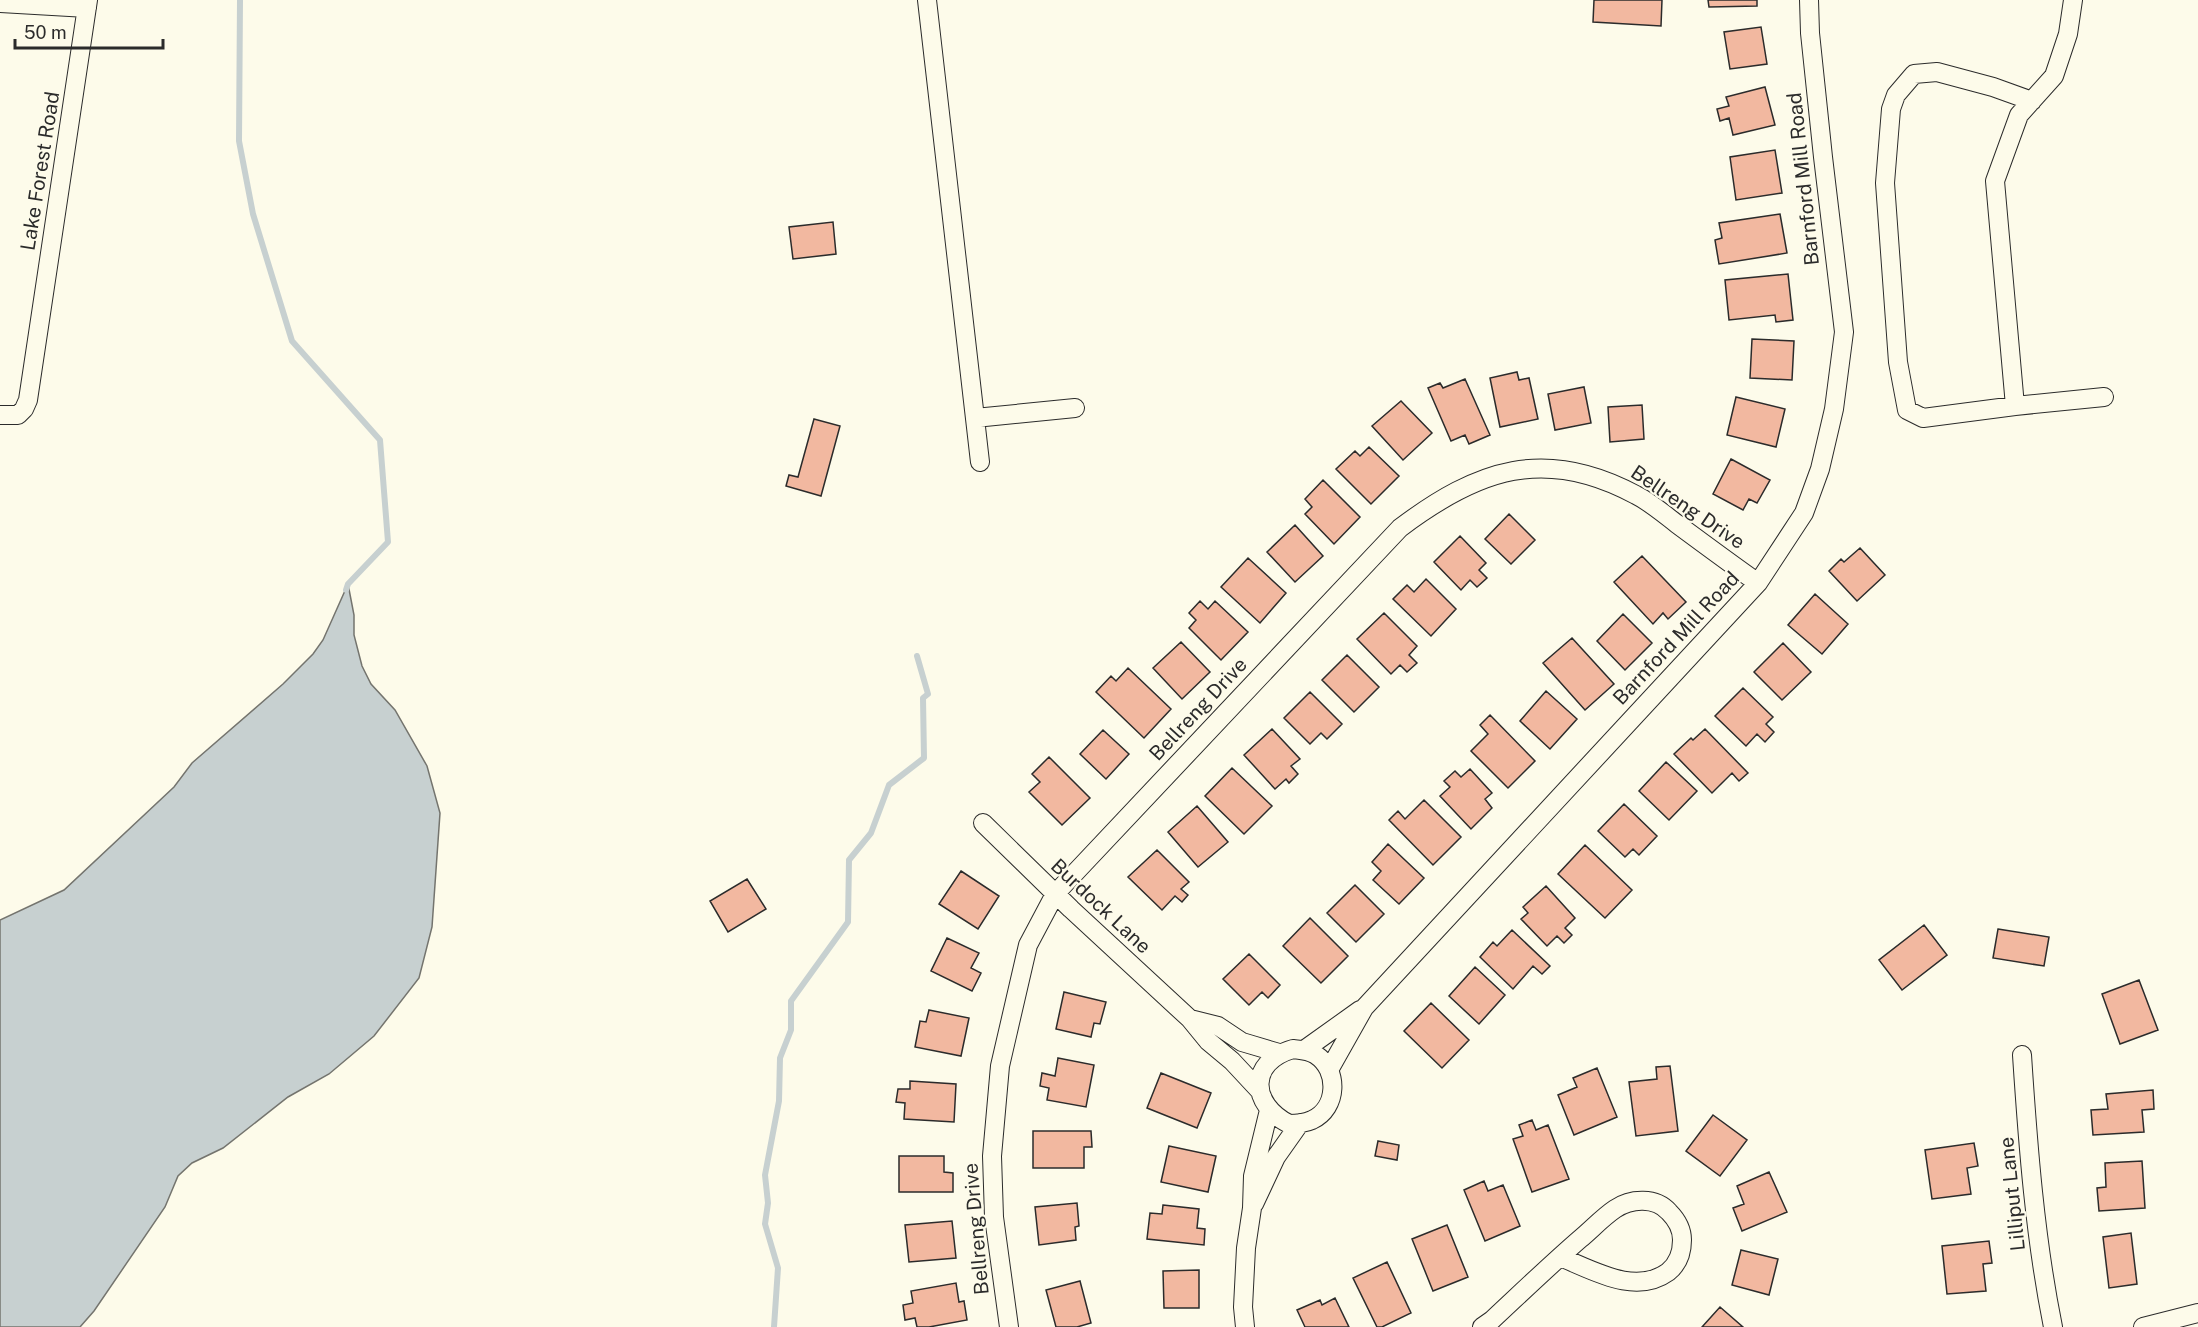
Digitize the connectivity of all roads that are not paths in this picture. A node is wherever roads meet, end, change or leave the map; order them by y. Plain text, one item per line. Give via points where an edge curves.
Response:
1 (927, 0) edge
2 (1809, 0) edge
3 (2073, 0) edge
4 (0, 3) edge
5 (88, 4) edge
6 (2032, 101) junction
7 (2104, 398) dead end
8 (2014, 406) junction
9 (1075, 408) dead end
10 (0, 415) edge
11 (975, 418) junction
12 (980, 462) dead end
13 (1758, 583) junction
14 (983, 823) dead end
15 (1055, 894) junction
16 (1364, 1008) junction
17 (1190, 1019) junction
18 (1304, 1050) junction
19 (1280, 1053) junction
20 (2022, 1055) dead end
21 (1329, 1070) junction
22 (1259, 1090) junction
23 (1269, 1110) junction
24 (1299, 1124) junction
25 (1252, 1208) junction
26 (1560, 1257) junction
27 (2198, 1313) edge
28 (1009, 1327) edge
29 (1245, 1327) edge
30 (1482, 1327) edge
31 (2053, 1327) edge
32 (2143, 1327) edge

1 - 11 street
2 - 13 street, Barnford Mill Road via 1820,135 1844,332 1834,409 1820,469 1804,513
3 - 6 street via 2068,34 2054,76
4 - 5 street
5 - 10 street, Lake Forest Road via 28,400 18,415
6 - 8 street via 2019,115 1995,181
6 - 8 street via 1937,72 1914,74 1890,109 1885,183 1898,362 1907,410 1923,418
7 - 8 street
9 - 11 street
11 - 12 street
13 - 15 street, Bellreng Drive via 1638,496 1607,481 1573,470 1540,468 1500,473 1462,487 1400,528
13 - 16 street, Barnford Mill Road
14 - 15 street, Burdock Lane
15 - 17 street, Burdock Lane
15 - 28 street, Bellreng Drive via 1028,945 1000,1066 992,1156 993,1197
16 - 18 street, Barnford Mill Road
16 - 21 street, Barnford Mill Road
17 - 19 street, Burdock Lane via 1218,1026 1242,1042
17 - 22 street, Burdock Lane
18 - 19 street, Barnford Mill Road
18 - 21 street via 1314,1053
19 - 22 street via 1268,1062
20 - 31 street, Lilliput Lane via 2034,1197
21 - 24 street via 1332,1098 1313,1120
22 - 23 street
23 - 24 street via 1289,1124
23 - 25 street via 1253,1176
24 - 25 street via 1276,1157
25 - 29 street via 1245,1260
26 - 26 street via 1623,1281 1655,1280 1670,1270 1682,1254 1679,1222 1663,1204 1643,1200 1616,1208
26 - 30 street
27 - 32 street

